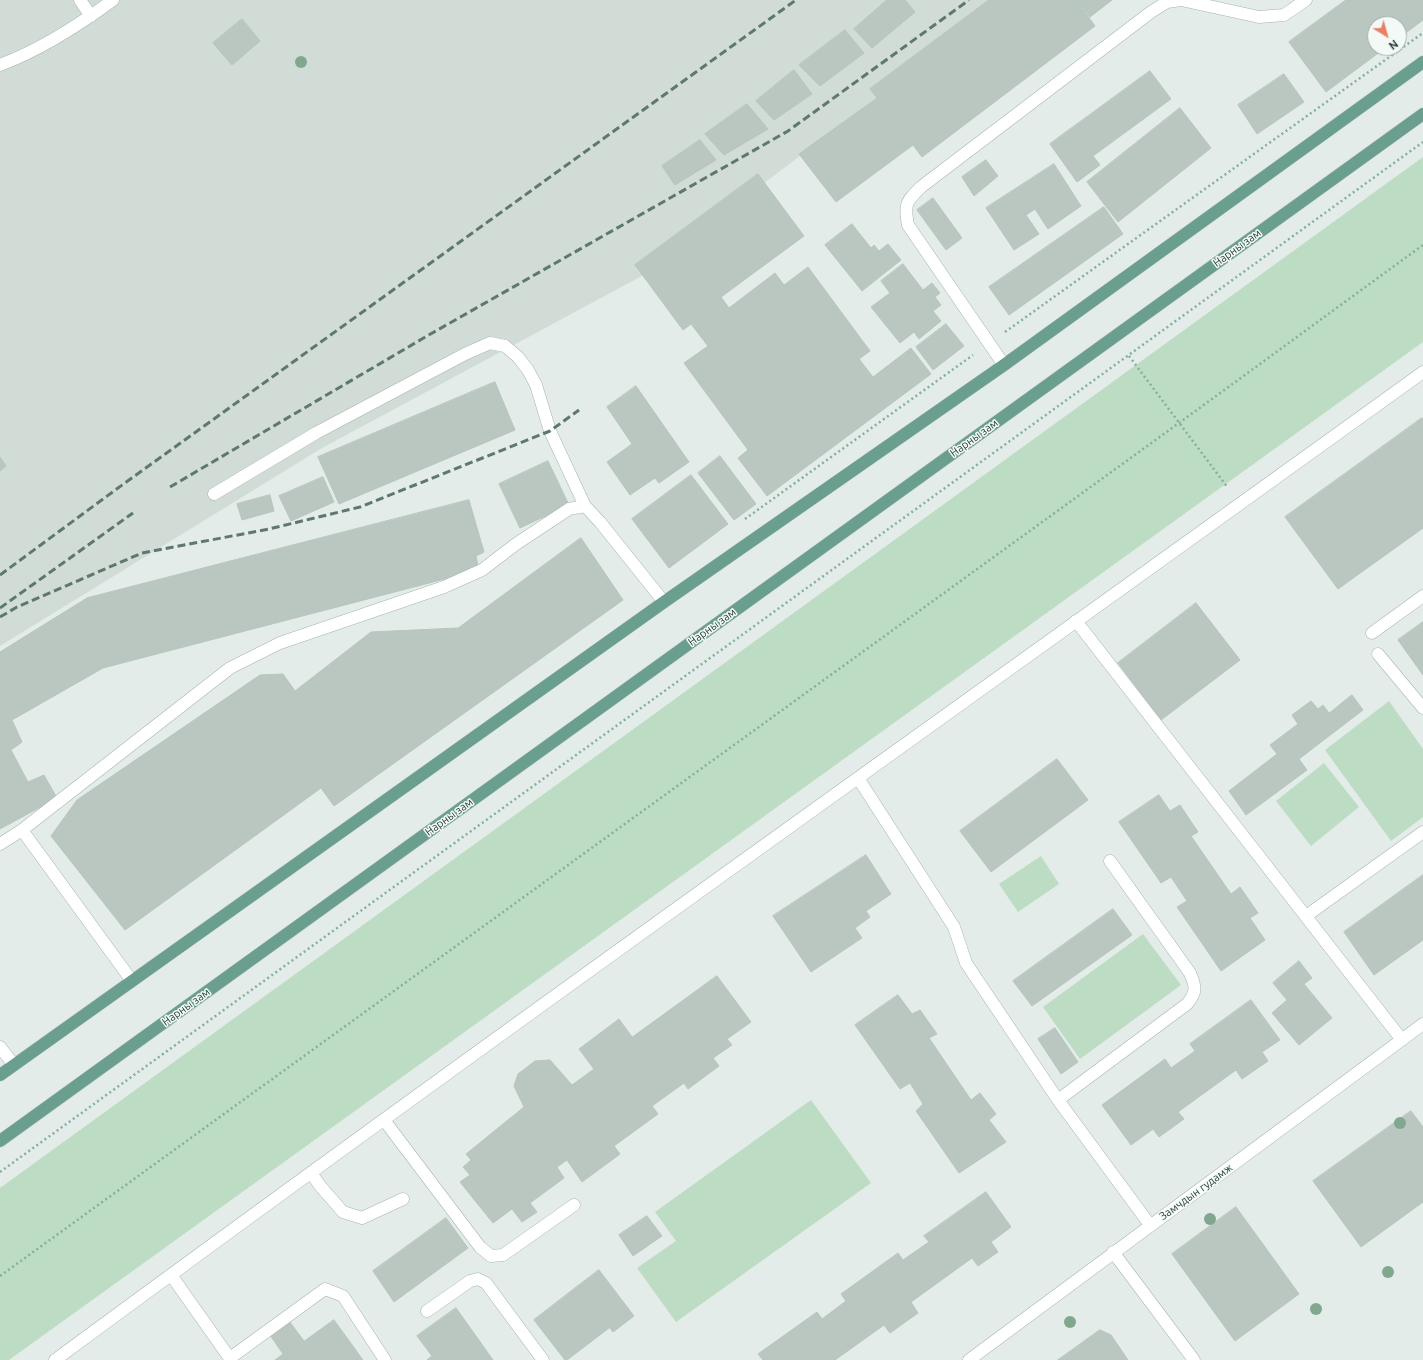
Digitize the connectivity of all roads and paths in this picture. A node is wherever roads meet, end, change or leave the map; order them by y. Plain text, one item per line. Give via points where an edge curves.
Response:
1 (80, 0) edge
2 (113, 0) edge
3 (1306, 0) edge
4 (91, 16) junction
5 (1423, 62) edge
6 (0, 65) edge
7 (1423, 114) edge
8 (1423, 142) edge
9 (1423, 244) edge
10 (1129, 356) junction
11 (1004, 364) junction
12 (1423, 372) edge
13 (1179, 423) junction
14 (214, 494) dead end
15 (1240, 504) junction
16 (585, 506) junction
17 (1423, 596) edge
18 (664, 602) junction
19 (1076, 621) junction
20 (1372, 633) dead end
21 (1378, 654) dead end
22 (1423, 708) edge
23 (858, 778) junction
24 (22, 830) junction
25 (1423, 832) edge
26 (0, 844) edge
27 (1110, 861) dead end
28 (1306, 916) junction
29 (132, 981) junction
30 (1423, 1024) edge
31 (1402, 1040) junction
32 (0, 1047) edge
33 (14, 1065) junction
34 (0, 1075) edge
35 (1058, 1100) junction
36 (384, 1120) junction
37 (0, 1141) edge
38 (0, 1172) edge
39 (311, 1173) junction
40 (403, 1199) dead end
41 (574, 1205) dead end
42 (1150, 1225) junction
43 (1113, 1252) junction
44 (171, 1275) junction
45 (0, 1276) edge
46 (427, 1311) dead end
47 (230, 1359) edge
48 (55, 1360) edge
49 (385, 1360) edge
50 (543, 1360) edge
51 (969, 1360) edge
52 (1194, 1360) edge

1 - 4 street
2 - 4 street
3 - 11 street via 1284,15 1259,17 1181,0 1167,2 933,177 909,199 905,210 908,225
4 - 6 street
5 - 11 main road
7 - 37 main road, Нарны зам
8 - 10 path
9 - 13 path
10 - 13 path
10 - 38 path
11 - 18 main road
12 - 15 street
13 - 15 path
13 - 45 path
14 - 16 street via 316,433 490,343 505,346 528,370 536,385 550,431
15 - 19 street
16 - 18 street
16 - 24 street via 569,509 482,570 444,587 280,643 230,668
17 - 20 street
18 - 29 main road
19 - 23 street
19 - 28 street
21 - 22 street
23 - 35 street via 954,927 966,963
23 - 36 street
24 - 26 street
24 - 29 street
25 - 28 street
27 - 35 street via 1190,973 1195,984 1194,996 1187,1004
28 - 31 street
29 - 33 main road
30 - 31 street, Замчдын гудамж
31 - 42 street, Замчдын гудамж
32 - 33 street
33 - 34 main road
35 - 42 street
36 - 39 street
36 - 41 street via 480,1247 491,1256 503,1255
39 - 40 street via 343,1212 362,1218
39 - 44 street
42 - 43 street, Замчдын гудамж
43 - 51 street, Замчдын гудамж
43 - 52 street
44 - 47 street
44 - 48 street
46 - 50 street via 470,1281 478,1279 486,1283
47 - 49 street via 325,1289 343,1296

